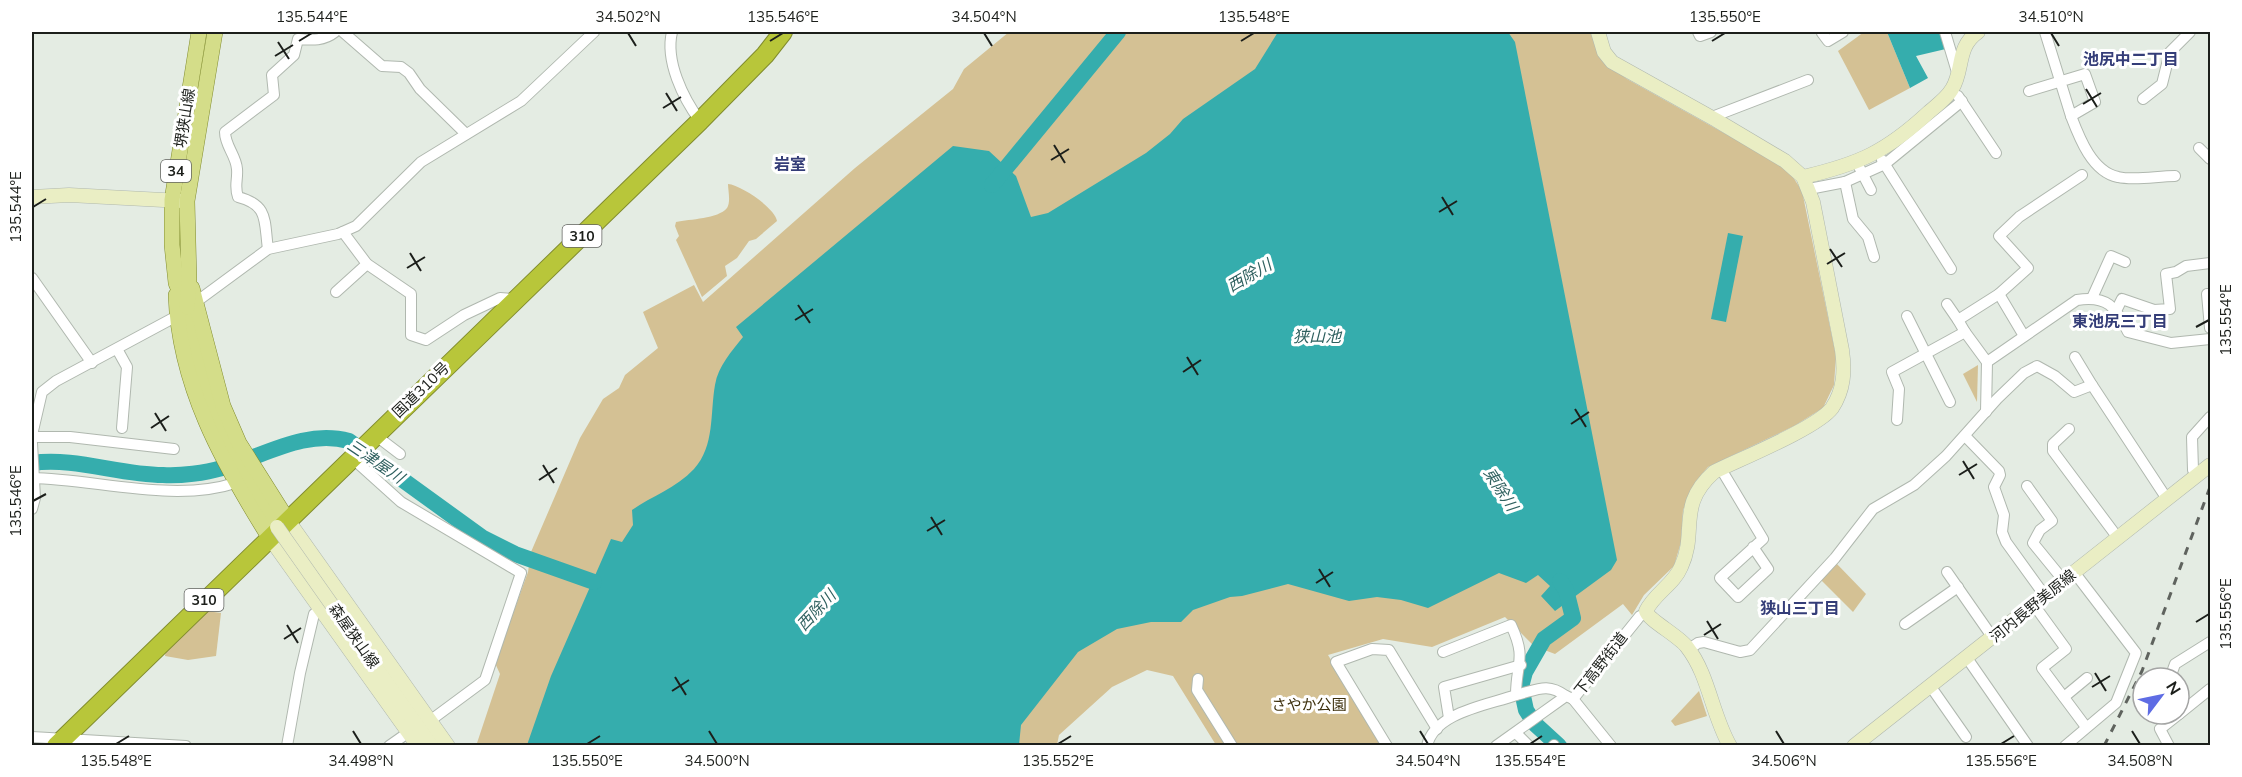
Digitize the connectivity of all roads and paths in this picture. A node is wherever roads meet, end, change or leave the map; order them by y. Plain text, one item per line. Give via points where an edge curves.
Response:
1 (199, 32) edge
2 (215, 32) edge
3 (335, 32) edge
4 (343, 32) edge
5 (594, 32) edge
6 (672, 32) edge
7 (783, 32) edge
8 (1598, 32) edge
9 (1698, 32) edge
10 (1711, 32) edge
11 (1844, 32) edge
12 (1945, 32) edge
13 (1978, 32) edge
14 (2045, 32) edge
15 (2190, 32) edge
16 (1822, 33) edge
17 (1957, 72) junction
18 (1808, 80) dead end
19 (2060, 81) junction
20 (1953, 89) junction
21 (2030, 91) dead end
22 (2142, 99) dead end
23 (1962, 101) junction
24 (2071, 116) junction
25 (1712, 117) junction
26 (700, 122) junction
27 (466, 134) junction
28 (2199, 148) dead end
29 (1877, 152) junction
30 (1996, 153) dead end
31 (2211, 159) edge
32 (1885, 164) junction
33 (1860, 169) junction
34 (2082, 175) dead end
35 (2175, 176) dead end
36 (1845, 182) junction
37 (1806, 183) junction
38 (1871, 190) dead end
39 (32, 197) edge
40 (179, 201) junction
41 (343, 232) junction
42 (268, 249) junction
43 (1874, 257) dead end
44 (2125, 262) dead end
45 (2211, 263) edge
46 (367, 264) junction
47 (1950, 269) dead end
48 (32, 278) edge
49 (336, 292) dead end
50 (1999, 294) junction
51 (2211, 294) edge
52 (2092, 298) junction
53 (515, 299) junction
54 (1947, 304) dead end
55 (187, 309) junction
56 (2117, 309) junction
57 (1907, 316) dead end
58 (1958, 320) junction
59 (2211, 328) edge
60 (1965, 332) junction
61 (2024, 336) junction
62 (2211, 339) edge
63 (117, 349) junction
64 (1927, 354) junction
65 (2075, 357) dead end
66 (1987, 362) junction
67 (92, 363) junction
68 (2092, 385) junction
69 (1950, 402) dead end
70 (1986, 412) junction
71 (2211, 417) edge
72 (1897, 420) dead end
73 (122, 428) dead end
74 (2069, 429) dead end
75 (375, 435) junction
76 (32, 436) edge
77 (1966, 437) junction
78 (32, 443) edge
79 (228, 445) junction
80 (174, 449) dead end
81 (32, 451) edge
82 (400, 454) dead end
83 (352, 456) junction
84 (2211, 465) edge
85 (1720, 469) junction
86 (2197, 475) junction
87 (33, 477) edge
88 (234, 481) junction
89 (2027, 486) dead end
90 (2167, 499) junction
91 (32, 509) edge
92 (278, 528) junction
93 (2118, 538) junction
94 (1753, 548) junction
95 (1947, 572) dead end
96 (2069, 576) junction
97 (1958, 587) junction
98 (2040, 600) junction
99 (321, 609) junction
100 (1647, 614) junction
101 (1905, 624) dead end
102 (1993, 638) junction
103 (2211, 642) edge
104 (1689, 649) junction
105 (1443, 652) dead end
106 (1967, 658) junction
107 (1521, 665) junction
108 (2174, 666) edge
109 (2087, 678) dead end
110 (1198, 679) dead end
111 (1931, 687) junction
112 (2211, 689) edge
113 (1520, 694) junction
114 (2064, 697) junction
115 (1570, 698) junction
116 (2191, 702) edge
117 (1449, 718) junction
118 (431, 720) junction
119 (2163, 726) edge
120 (2086, 727) junction
121 (1437, 729) junction
122 (409, 732) junction
123 (1516, 733) junction
124 (32, 737) edge
125 (1966, 737) dead end
126 (59, 743) edge
127 (1859, 744) edge
128 (186, 746) edge
129 (287, 746) edge
130 (389, 746) edge
131 (418, 746) edge
132 (432, 746) edge
133 (448, 746) edge
134 (1232, 746) edge
135 (1387, 746) edge
136 (1427, 746) edge
137 (1496, 746) edge
138 (1529, 746) edge
139 (1611, 746) edge
140 (1730, 746) edge
141 (2028, 746) edge
142 (2065, 746) edge
143 (2169, 746) edge

1 - 40 main road, 堺狭山線 / 34
2 - 40 main road, 堺狭山線 / 34
3 - 42 street via 315,40 298,39 294,55 272,75 273,95 225,132 237,168 238,197 255,201 262,208
4 - 27 street via 381,66 401,67 409,73 420,90
5 - 27 street via 527,96
6 - 26 street via 670,42 681,93
7 - 26 highway, 国道310号 / 310
8 - 25 street via 1604,52 1612,62
9 - 10 street via 1700,36
11 - 16 street via 1828,41
12 - 17 street
13 - 17 street via 1965,45
14 - 19 street
15 - 22 street via 2170,52 2162,84
17 - 20 street
18 - 25 street
19 - 21 street
19 - 24 street
19 - 24 street via 2085,74 2095,102
20 - 23 street
20 - 29 street via 1917,124
23 - 30 street
23 - 32 street
24 - 35 street via 2103,171 2118,177
25 - 37 street via 1785,161
26 - 53 highway, 国道310号 / 310
27 - 41 street via 422,162 356,226
28 - 31 street
29 - 32 street
29 - 33 street
32 - 33 street
32 - 47 street
33 - 36 street
33 - 37 street
33 - 38 street
34 - 50 street via 2019,217 1999,236 2028,268
36 - 37 street
36 - 43 street via 1853,219 1868,237
37 - 85 street via 1842,350 1842,387 1831,409 1810,424
39 - 40 street via 69,195
40 - 55 main road, 堺狭山線 / 34 via 172,245
41 - 42 street
41 - 46 street
42 - 55 street
44 - 52 street via 2111,256
45 - 56 street via 2186,266 2166,274 2170,309 2154,310 2122,298
46 - 49 street
46 - 53 street via 411,294 411,335 426,340 500,298
48 - 67 street
50 - 58 street
50 - 61 street
51 - 59 street via 2207,294
52 - 56 street
52 - 61 street via 2077,300
53 - 75 highway, 国道310号 / 310
54 - 58 street
55 - 63 street
55 - 79 main road, 堺狭山線 / 34 via 208,400
56 - 62 street via 2128,332 2171,343
57 - 64 street
58 - 60 street
60 - 64 street
60 - 66 street
61 - 66 street
63 - 67 street
63 - 73 street via 127,367
64 - 69 street
64 - 72 street via 1892,372 1899,388
65 - 68 street
66 - 70 street
67 - 76 street via 42,392
68 - 70 street via 2074,392 2037,366 2024,373
68 - 90 street
70 - 77 street
71 - 86 street via 2193,437 2193,470
74 - 93 street via 2053,444 2053,451
75 - 82 street
75 - 83 highway, 国道310号 / 310
76 - 80 street
77 - 98 street via 1999,471 1994,487 2004,515 2002,532
77 - 104 street via 1914,484 1873,509 1835,558 1750,650 1740,652 1704,642
78 - 81 street
79 - 88 main road
79 - 92 main road, 堺狭山線 / 34
79 - 92 main road via 255,470
81 - 87 street
83 - 92 highway, 国道310号 / 310
83 - 118 street via 401,502 521,573 485,680
84 - 86 street, 河内長野美原線
85 - 94 street via 1762,539
85 - 100 street via 1697,492 1688,518 1682,566 1649,605
86 - 90 street, 河内長野美原線
87 - 88 street via 191,491 219,489
87 - 91 street
88 - 92 main road
89 - 96 street via 2052,521 2040,530 2033,543
90 - 93 street, 河内長野美原線
92 - 99 street
92 - 118 street
92 - 126 highway, 国道310号 / 310
92 - 132 street, 森屋狭山線, bridge
93 - 96 street, 河内長野美原線
94 - 94 street via 1768,569 1738,597 1720,578
95 - 97 street
96 - 98 street, 河内長野美原線
96 - 120 street via 2136,652 2116,703
97 - 101 street
97 - 102 street
98 - 102 street, 河内長野美原線
98 - 114 street via 2066,649 2042,668
99 - 122 street
99 - 129 street via 314,614
100 - 104 street
100 - 115 street, 下高野街道 via 1640,616
102 - 106 street, 河内長野美原線
103 - 108 street
104 - 140 street
105 - 107 street via 1511,625 1519,641
106 - 111 street, 河内長野美原線
106 - 141 street
107 - 113 street via 1516,678
107 - 117 street via 1444,687
109 - 114 street
110 - 134 street via 1197,690
111 - 125 street
111 - 127 street, 河内長野美原線
112 - 116 street
113 - 115 street via 1546,687
113 - 117 street
114 - 120 street
115 - 123 street
115 - 139 street, 下高野街道
117 - 121 street
118 - 133 street
119 - 143 street via 2160,729
120 - 142 street
121 - 135 street via 1389,650 1372,648 1336,662
121 - 136 street
122 - 130 street
122 - 131 street
123 - 137 street
123 - 138 street
124 - 126 street
126 - 128 street

